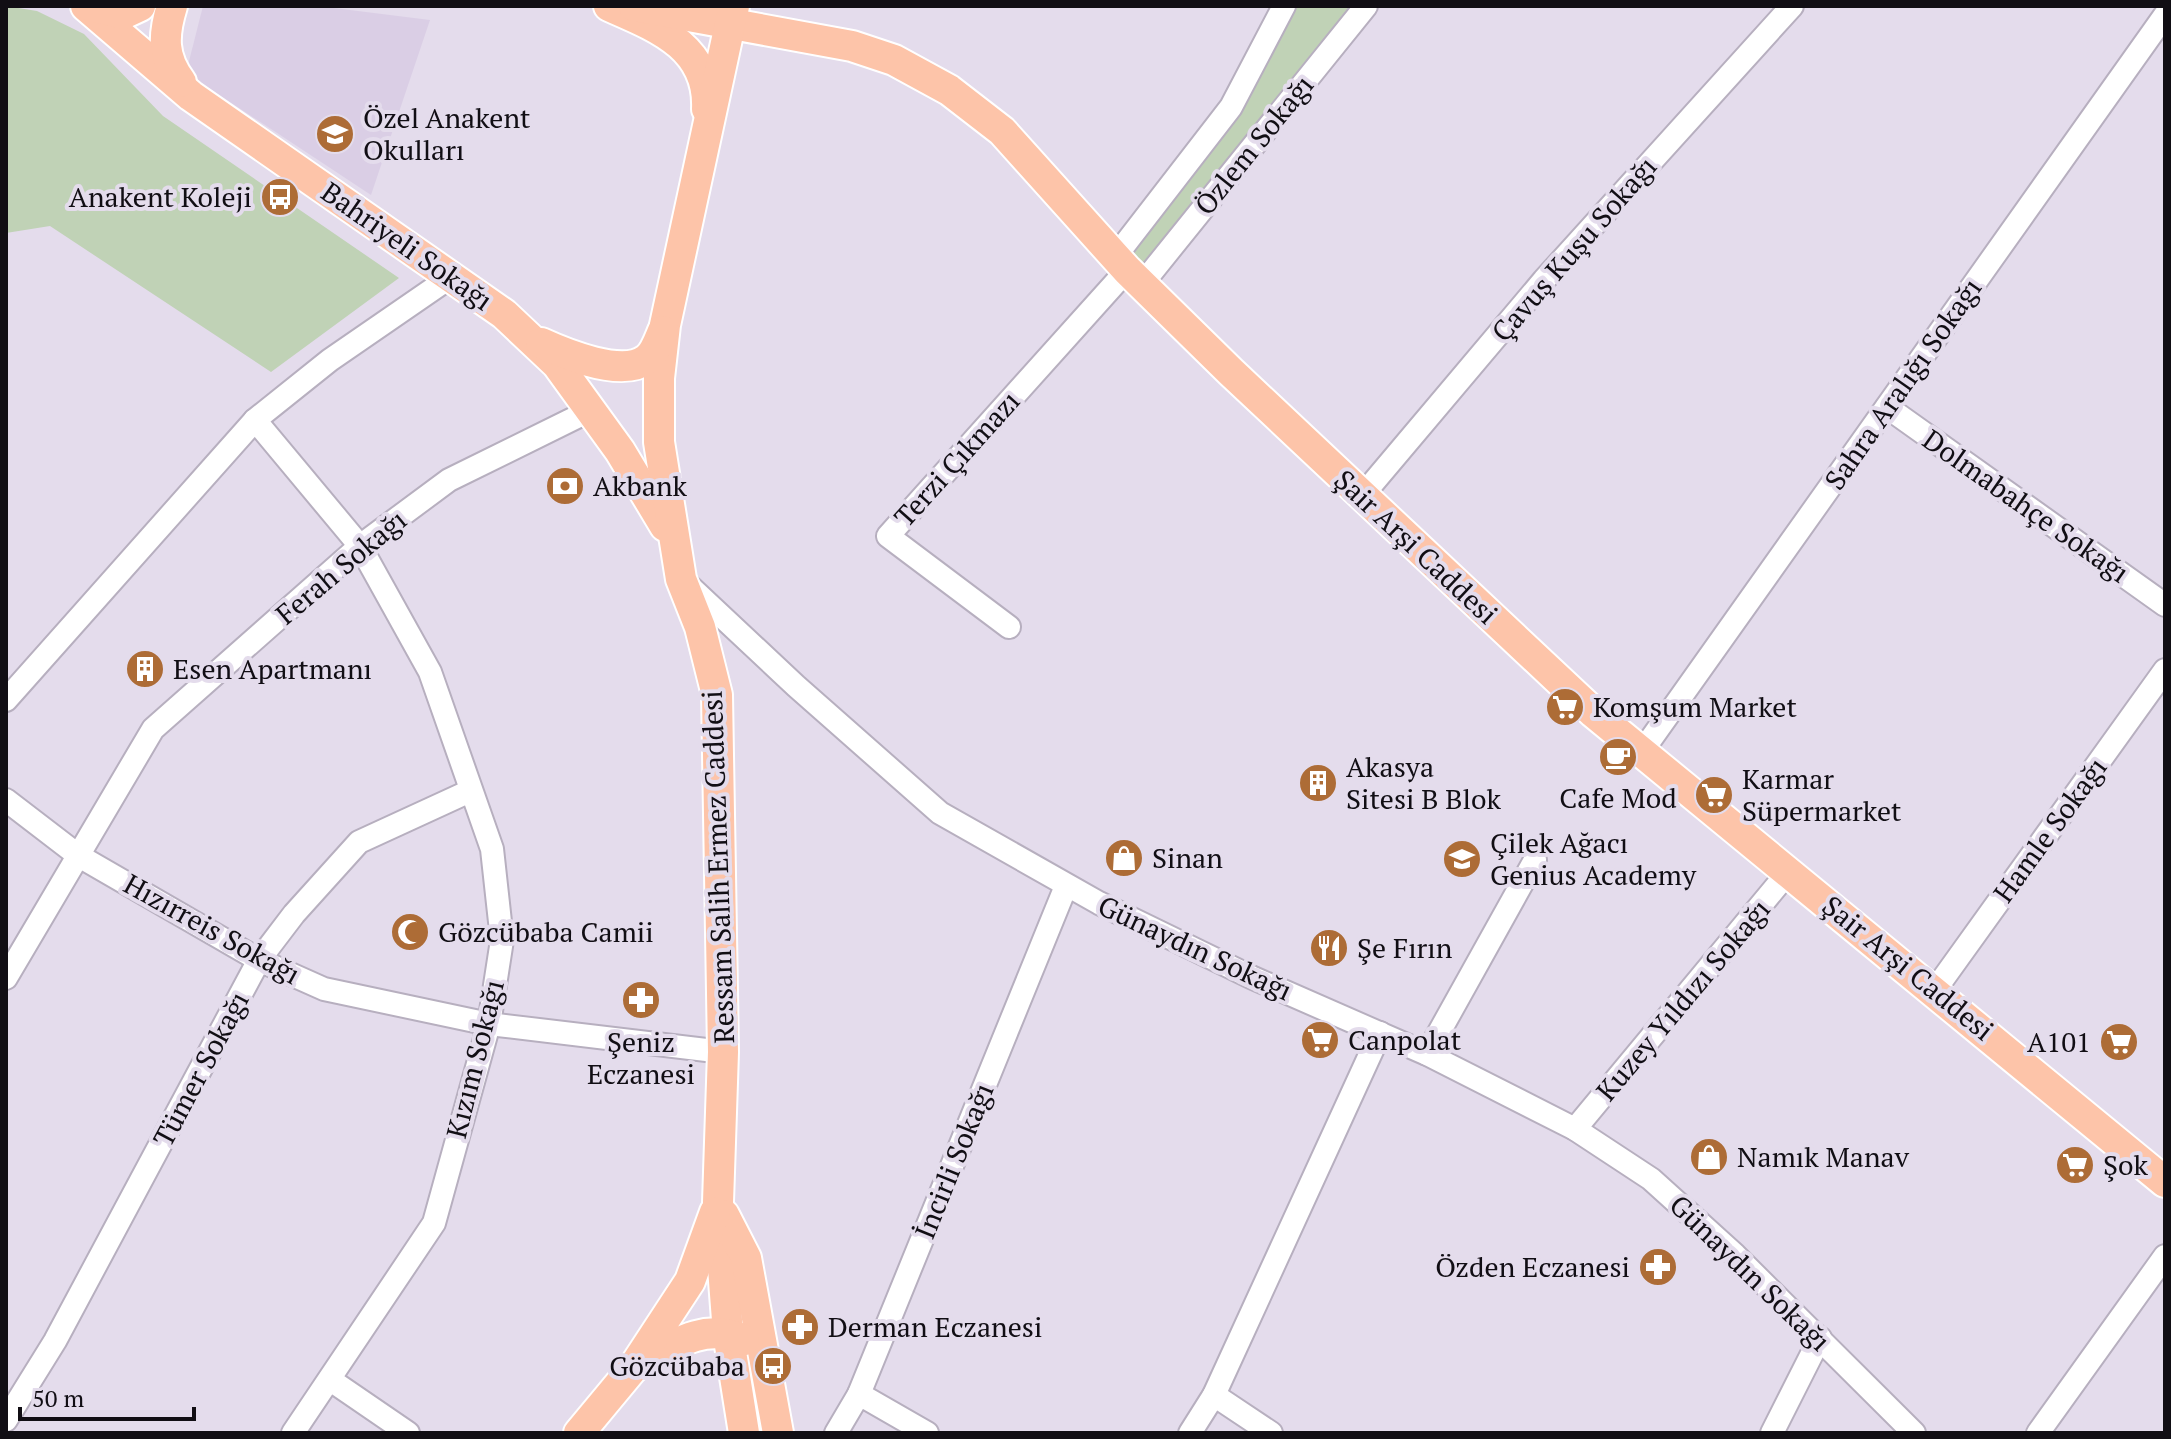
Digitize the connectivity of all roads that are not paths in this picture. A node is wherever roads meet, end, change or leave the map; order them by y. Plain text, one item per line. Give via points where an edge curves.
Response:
1 (88, 6) edge
2 (140, 6) edge
3 (172, 6) edge
4 (609, 6) edge
5 (634, 6) edge
6 (1284, 6) edge
7 (1366, 6) edge
8 (1792, 6) edge
9 (733, 15) edge
10 (2165, 15) edge
11 (191, 96) junction
12 (703, 159) junction
13 (1128, 270) junction
14 (452, 276) junction
15 (665, 325) junction
16 (531, 339) junction
17 (1887, 407) junction
18 (591, 410) junction
19 (255, 420) junction
20 (1361, 497) junction
21 (673, 538) junction
22 (360, 546) junction
23 (681, 579) junction
24 (2165, 605) edge
25 (1009, 627) dead end
26 (2165, 670) edge
27 (6, 700) edge
28 (1641, 753) junction
29 (470, 791) junction
30 (6, 800) edge
31 (79, 856) junction
32 (1535, 860) dead end
33 (1790, 870) junction
34 (1066, 886) junction
35 (259, 960) junction
36 (6, 978) edge
37 (1935, 990) junction
38 (489, 1024) junction
39 (1380, 1033) junction
40 (723, 1052) junction
41 (1427, 1054) junction
42 (1575, 1129) junction
43 (2165, 1182) edge
44 (718, 1202) junction
45 (2165, 1256) edge
46 (728, 1333) junction
47 (1820, 1338) junction
48 (762, 1349) junction
49 (633, 1368) junction
50 (332, 1381) junction
51 (859, 1394) junction
52 (1214, 1395) junction
53 (6, 1420) edge
54 (293, 1433) edge
55 (408, 1433) edge
56 (579, 1433) edge
57 (744, 1433) edge
58 (778, 1433) edge
59 (836, 1433) edge
60 (927, 1433) edge
61 (1190, 1433) edge
62 (1271, 1433) edge
63 (1772, 1433) edge
64 (1914, 1433) edge
65 (2038, 1433) edge

1 - 2 main road via 123,14
1 - 11 main road, Bahriyeli Sokağı
3 - 11 main road via 164,34 169,66
4 - 12 main road via 673,36 699,68 707,96
5 - 9 main road, Şair Arşi Caddesi
6 - 13 street, Özlem Sokağı via 1231,107
7 - 13 street, Özlem Sokağı
8 - 20 street, Çavuş Kuşu Sokağı via 1544,280
9 - 12 main road
9 - 13 main road, Şair Arşi Caddesi via 894,60 949,90 1002,131
10 - 17 street, Sahra Aralığı Sokağı
11 - 14 main road, Bahriyeli Sokağı
12 - 15 main road
13 - 20 main road, Şair Arşi Caddesi
13 - 25 street, Terzi Çıkmazı via 888,536
14 - 16 main road, Bahriyeli Sokağı
14 - 19 street via 330,360
15 - 16 main road via 648,359 635,365 586,360
15 - 21 main road, Ressam Salih Ermez Caddesi via 659,442
16 - 18 main road, Bahriyeli Sokağı
17 - 24 street, Dolmabahçe Sokağı
17 - 28 street, Sahra Aralığı Sokağı
18 - 21 main road, Bahriyeli Sokağı
18 - 22 street, Ferah Sokağı via 449,480
19 - 22 street, Kızım Sokağı
19 - 27 street
20 - 28 main road, Şair Arşi Caddesi
21 - 23 main road, Ressam Salih Ermez Caddesi
22 - 29 street, Kızım Sokağı via 430,672
22 - 31 street, Ferah Sokağı via 153,729
23 - 34 street, Günaydın Sokağı via 940,813
23 - 40 main road, Ressam Salih Ermez Caddesi via 717,695
26 - 37 street, Hamle Sokağı
28 - 33 main road, Şair Arşi Caddesi
29 - 35 street, Tümer Sokağı via 359,842
29 - 38 street, Kızım Sokağı via 492,849 502,940
30 - 31 street, Hızırreis Sokağı
31 - 35 street, Hızırreis Sokağı
31 - 36 street, Ferah Sokağı
32 - 41 street
33 - 37 main road, Şair Arşi Caddesi
33 - 42 street, Kuzey Yıldızı Sokağı
34 - 39 street, Günaydın Sokağı
34 - 51 street, İncirli Sokağı
35 - 38 street, Hızırreis Sokağı via 324,989
35 - 53 street, Tümer Sokağı via 55,1341
37 - 43 main road, Şair Arşi Caddesi
38 - 40 street, Hızırreis Sokağı
38 - 50 street, Kızım Sokağı via 434,1223
39 - 41 street, Günaydın Sokağı
39 - 52 street
40 - 44 main road, Ressam Salih Ermez Caddesi
41 - 42 street, Günaydın Sokağı
42 - 47 street, Günaydın Sokağı via 1651,1179
44 - 46 main road, Ressam Salih Ermez Caddesi
44 - 48 main road, Ressam Salih Ermez Caddesi via 746,1258
44 - 49 main road via 690,1281
45 - 65 street
46 - 48 main road
46 - 49 main road via 701,1332
46 - 57 main road, Ressam Salih Ermez Caddesi
47 - 63 street
47 - 64 street, Günaydın Sokağı
48 - 58 main road, Ressam Salih Ermez Caddesi
49 - 56 main road
50 - 54 street, Kızım Sokağı
50 - 55 street
51 - 59 street, İncirli Sokağı
51 - 60 street
52 - 61 street
52 - 62 street

